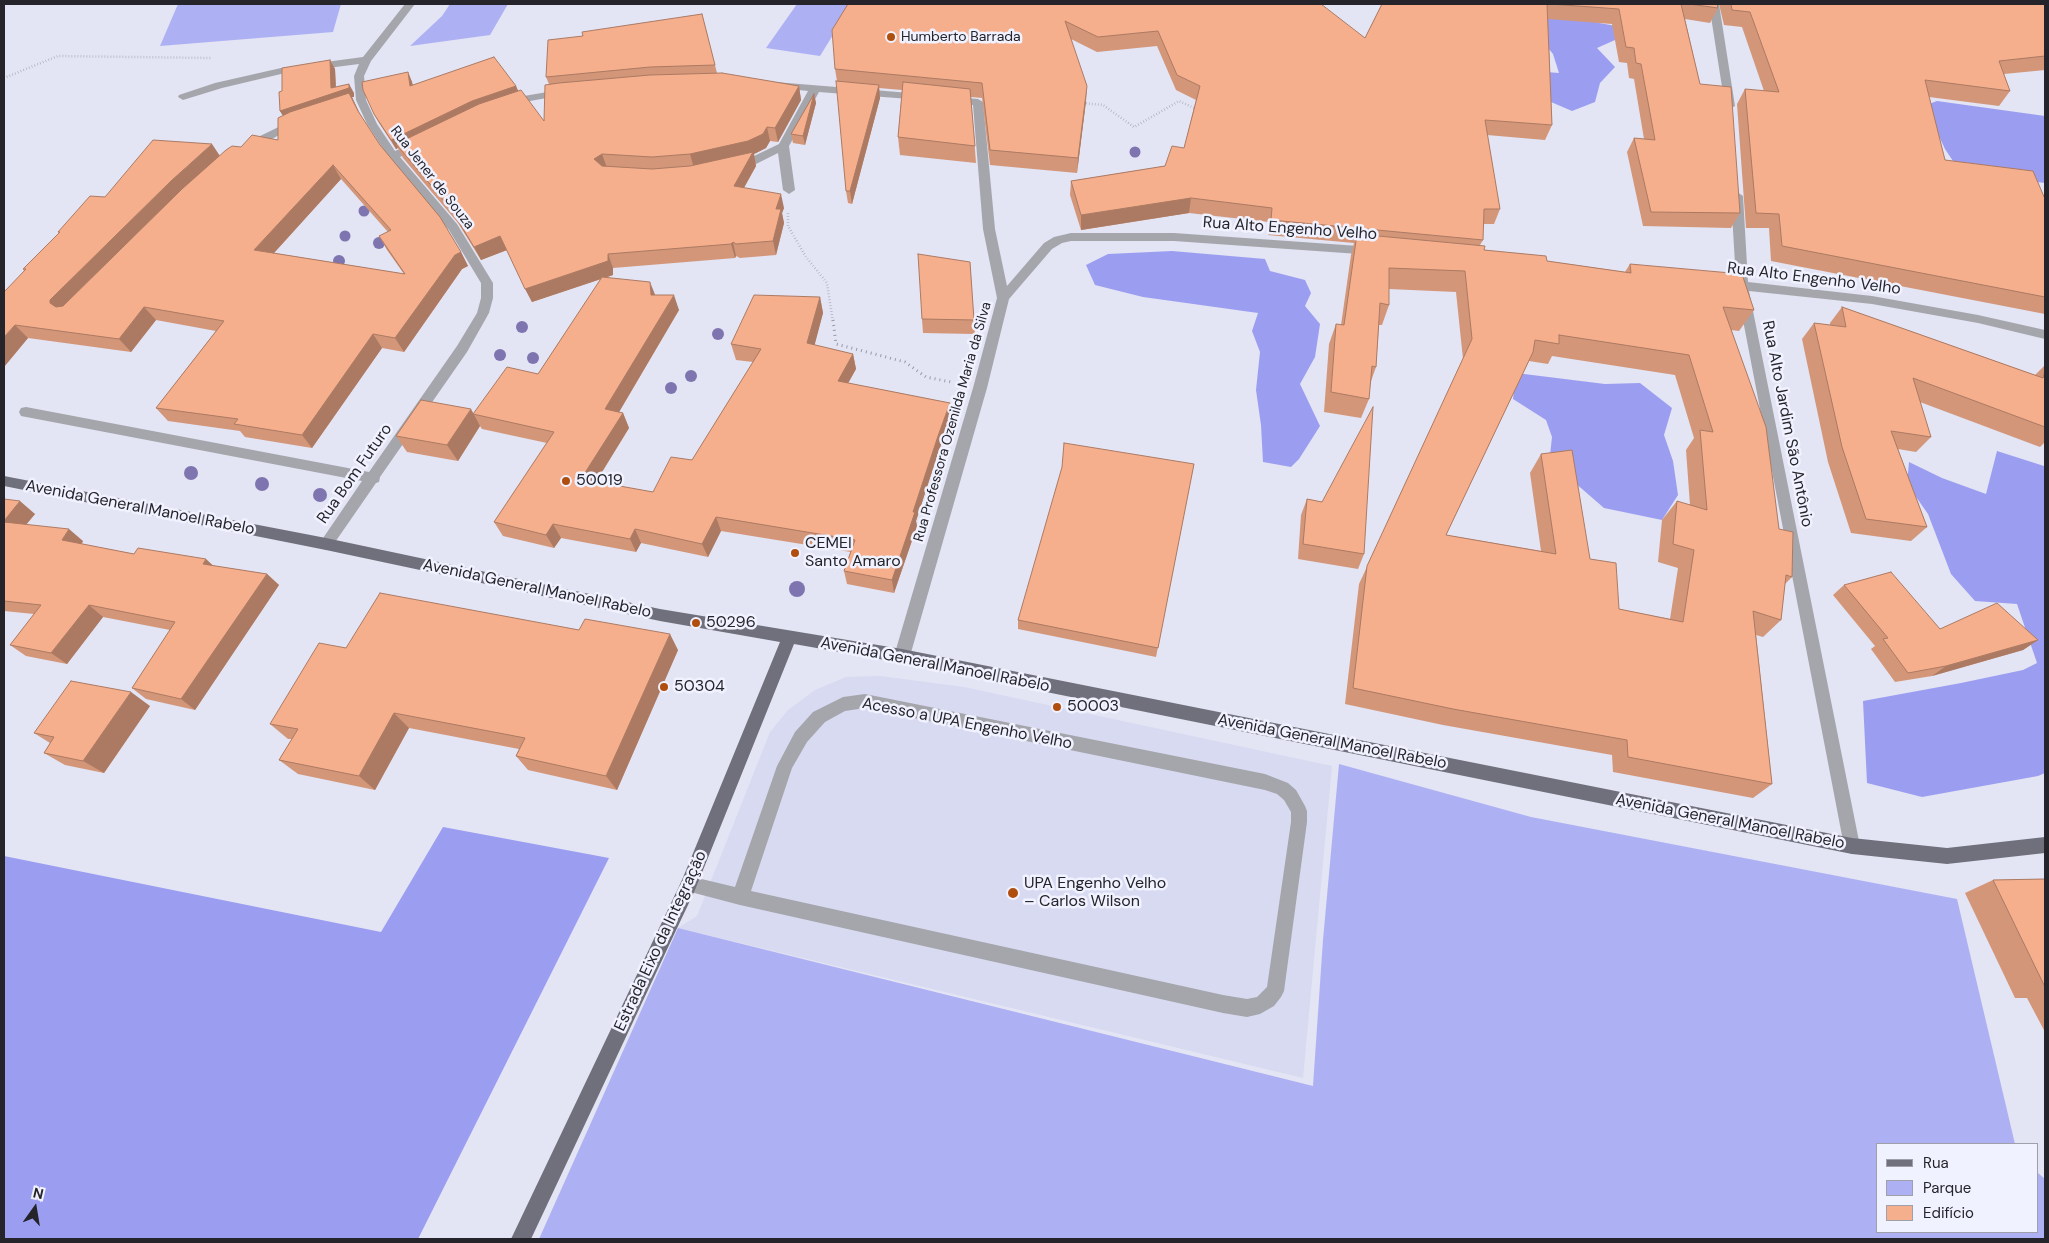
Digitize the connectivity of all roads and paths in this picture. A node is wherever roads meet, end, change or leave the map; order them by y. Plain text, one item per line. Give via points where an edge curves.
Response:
1 (410, 4) edge
2 (1714, 4) edge
3 (217, 58) dead end
4 (366, 60) junction
5 (4, 78) edge
6 (762, 84) edge
7 (816, 86) junction
8 (574, 91) edge
9 (183, 97) dead end
10 (1075, 103) edge
11 (499, 108) edge
12 (1205, 113) edge
13 (310, 117) edge
14 (1732, 121) edge
15 (428, 139) edge
16 (783, 146) junction
17 (238, 155) edge
18 (394, 156) junction
19 (729, 168) edge
20 (1736, 179) edge
21 (789, 190) joint
22 (1388, 253) edge
23 (1713, 283) edge
24 (1742, 286) junction
25 (1003, 298) junction
26 (2045, 334) edge
27 (462, 349) joint
28 (980, 388) junction
29 (26, 412) dead end
30 (374, 478) junction
31 (4, 481) edge
32 (326, 544) junction
33 (789, 637) junction
34 (902, 656) junction
35 (2045, 844) edge
36 (1852, 846) junction
37 (689, 884) junction
38 (740, 897) junction
39 (521, 1239) edge

1 - 4 street, Rua Jener de Souza
2 - 14 street
3 - 5 path via 58,56
4 - 9 street via 281,71
4 - 18 street, Rua Jener de Souza via 359,76 356,101
6 - 7 street, Rua Professora Ozenilda Maria da Silva
7 - 16 street
7 - 25 street, Rua Professora Ozenilda Maria da Silva via 978,102 989,229
8 - 11 street via 528,98
10 - 12 path via 1103,105 1134,127 1179,101
13 - 17 street via 294,122
15 - 18 street
16 - 19 street via 756,160
16 - 21 street
18 - 27 street, Rua Jener de Souza via 453,227 487,283 483,313
20 - 24 street, Rua Alto Jardim São Antônio
21 - 28 path via 788,226 806,258 827,283 836,344 904,362 926,377
22 - 25 street, Rua Alto Engenho Velho via 1174,237 1071,237 1048,246
23 - 24 street, Rua Alto Engenho Velho
24 - 26 street, Rua Alto Engenho Velho via 1872,300
24 - 36 street, Rua Alto Jardim São Antônio
25 - 28 street, Rua Professora Ozenilda Maria da Silva
27 - 30 street, Rua Bom Futuro
28 - 34 street, Rua Professora Ozenilda Maria da Silva
29 - 30 street
30 - 32 street, Rua Bom Futuro
31 - 32 main road, Avenida General Manoel Rabelo
32 - 33 main road, Avenida General Manoel Rabelo via 660,615
33 - 34 main road, Avenida General Manoel Rabelo
33 - 37 main road, Estrada Eixo da Integração
34 - 36 main road, Avenida General Manoel Rabelo
35 - 36 main road, Avenida General Manoel Rabelo via 1948,856
37 - 38 street
37 - 39 main road, Estrada Eixo da Integração
38 - 38 street, Acesso a UPA Engenho Velho via 785,766 801,737 819,717 843,704 865,701 1265,782 1282,788 1295,801 1299,811 1275,991 1260,1006 1247,1008

